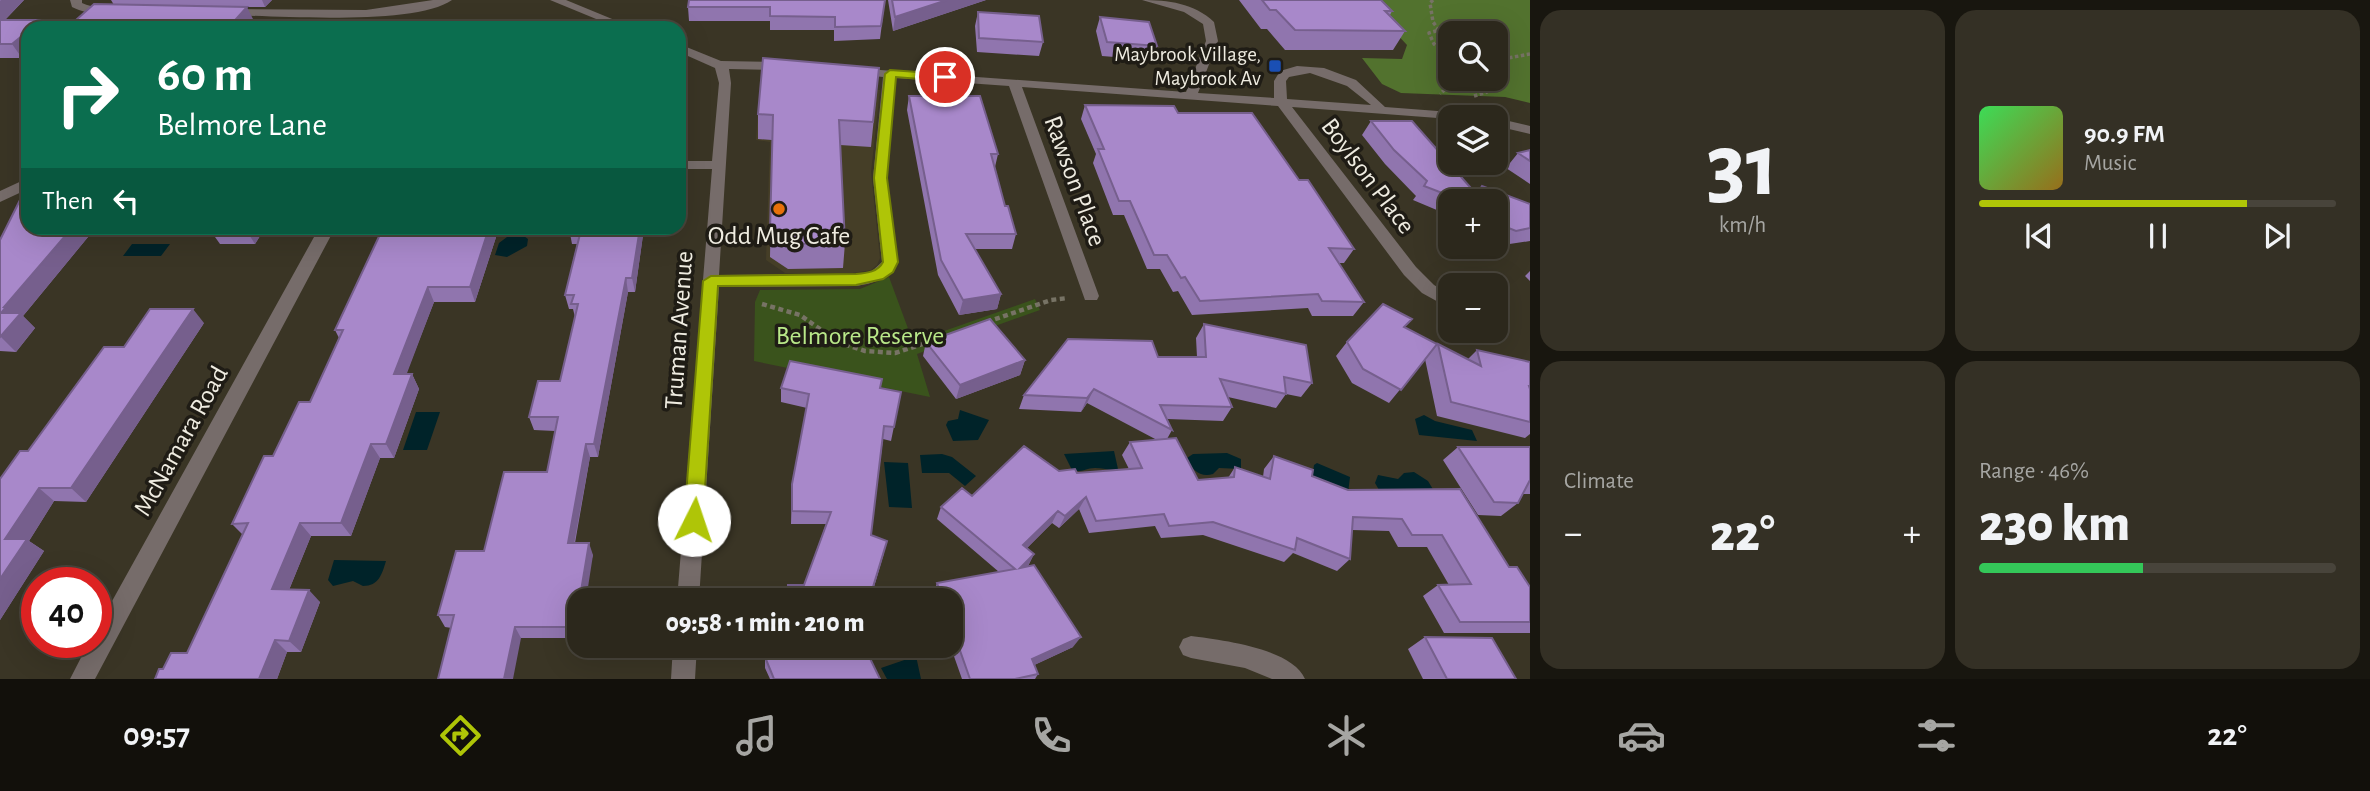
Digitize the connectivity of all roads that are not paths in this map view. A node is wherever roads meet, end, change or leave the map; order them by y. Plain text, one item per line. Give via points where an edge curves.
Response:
1 (76, 0) edge
2 (446, 0) edge
3 (556, 0) edge
4 (1148, 0) edge
5 (125, 12) edge
6 (220, 12) edge
7 (610, 21) edge
8 (686, 51) edge
9 (719, 65) junction
10 (801, 67) edge
11 (842, 70) edge
12 (890, 74) junction
13 (1014, 82) junction
14 (1191, 95) junction
15 (1281, 102) junction
16 (1382, 110) junction
17 (1438, 114) edge
18 (1508, 124) edge
19 (1530, 130) edge
20 (686, 165) edge
21 (718, 165) junction
22 (21, 186) edge
23 (0, 197) edge
24 (323, 235) edge
25 (711, 281) junction
26 (1438, 295) edge
27 (1091, 296) dead end
28 (689, 588) edge
29 (1191, 647) dead end
30 (684, 658) edge
31 (82, 679) edge
32 (682, 679) edge
33 (1293, 679) edge

1 - 5 street via 83,9
2 - 6 street via 368,13
3 - 7 street
4 - 14 street via 1188,9 1208,22 1212,41
8 - 9 street
9 - 10 street
9 - 21 street, Truman Avenue via 725,83
11 - 12 street
12 - 13 street
12 - 25 street via 880,178 890,262 887,269 878,276 856,280
13 - 14 street
13 - 27 street, Rawson Place
14 - 15 street
15 - 16 street
15 - 16 street via 1284,74 1314,70 1353,84
15 - 26 street, Boylson Place via 1410,271
16 - 17 street
18 - 19 street
20 - 21 street
21 - 25 street, Truman Avenue
22 - 23 street
24 - 31 street, McNamara Road
25 - 28 street, Truman Avenue
29 - 33 street via 1246,657 1279,668
30 - 32 street

